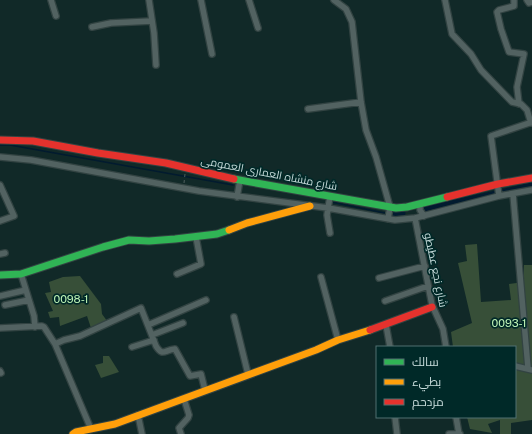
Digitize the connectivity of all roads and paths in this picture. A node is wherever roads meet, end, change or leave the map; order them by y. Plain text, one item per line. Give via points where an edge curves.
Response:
1 (51, 0) edge
2 (149, 0) edge
3 (201, 0) edge
4 (249, 0) edge
5 (334, 0) edge
6 (445, 0) edge
7 (514, 0) edge
8 (527, 0) edge
9 (532, 2) edge
10 (56, 16) dead end
11 (152, 21) junction
12 (92, 27) dead end
13 (258, 28) dead end
14 (212, 54) dead end
15 (156, 65) dead end
16 (361, 102) junction
17 (518, 104) junction
18 (308, 109) dead end
19 (531, 123) edge
20 (0, 140) edge
21 (0, 157) edge
22 (186, 171) dead end
23 (532, 178) edge
24 (240, 180) junction
25 (184, 183) dead end
26 (498, 184) junction
27 (0, 185) edge
28 (532, 190) edge
29 (513, 194) junction
30 (330, 196) junction
31 (499, 196) junction
32 (237, 197) junction
33 (420, 204) junction
34 (310, 206) junction
35 (390, 207) junction
36 (407, 207) junction
37 (328, 208) junction
38 (424, 216) junction
39 (415, 218) junction
40 (388, 219) junction
41 (408, 220) junction
42 (0, 221) edge
43 (330, 233) dead end
44 (196, 237) junction
45 (425, 266) junction
46 (21, 274) junction
47 (177, 274) dead end
48 (0, 275) edge
49 (321, 277) dead end
50 (379, 278) dead end
51 (428, 286) junction
52 (26, 290) junction
53 (0, 296) edge
54 (29, 300) junction
55 (206, 300) dead end
56 (385, 301) dead end
57 (5, 306) dead end
58 (432, 307) junction
59 (234, 317) dead end
60 (183, 323) dead end
61 (148, 325) junction
62 (386, 325) junction
63 (35, 327) junction
64 (0, 328) edge
65 (153, 337) junction
66 (338, 340) junction
67 (56, 344) junction
68 (390, 346) edge
69 (446, 346) edge
70 (132, 347) dead end
71 (516, 366) edge
72 (530, 369) edge
73 (248, 374) junction
74 (205, 390) junction
75 (184, 399) junction
76 (138, 415) junction
77 (395, 418) edge
78 (456, 418) edge
79 (91, 429) junction
80 (73, 434) edge
81 (142, 434) edge
82 (181, 434) edge
83 (397, 434) edge
84 (449, 434) edge
85 (459, 434) edge

1 - 10 street
2 - 11 street
3 - 14 street
4 - 13 street
5 - 16 street via 346,9 352,22
6 - 17 street via 452,34 473,56 481,70 512,102
7 - 17 street via 514,6 497,12 509,52 524,54 517,87
8 - 9 street via 529,3
11 - 12 street
11 - 15 street
16 - 18 street
16 - 35 street via 366,130
17 - 19 street via 527,110
19 - 26 street via 491,136
20 - 24 street, شارع منشاه العمارى العمومى via 33,141 166,163
21 - 32 street, شارع منشاه العمارى العمومى via 31,160
22 - 25 path
23 - 26 street, شارع منشاه العمارى العمومى
24 - 30 street, شارع منشاه العمارى العمومى
24 - 32 street
26 - 31 street
26 - 33 street, شارع منشاه العمارى العمومى
27 - 42 street via 14,216
28 - 29 street, شارع منشاه العمارى العمومى
29 - 31 street, شارع منشاه العمارى العمومى
29 - 72 street
30 - 35 street, شارع منشاه العمارى العمومى
30 - 37 street
31 - 38 street, شارع منشاه العمارى العمومى
32 - 34 street, شارع منشاه العمارى العمومى
33 - 36 street, شارع منشاه العمارى العمومى
33 - 38 street
34 - 37 street, شارع منشاه العمارى العمومى
34 - 44 street via 224,232
35 - 36 street, شارع منشاه العمارى العمومى
35 - 40 street
36 - 41 street
37 - 40 street, شارع منشاه العمارى العمومى
37 - 43 street
38 - 39 street, شارع منشاه العمارى العمومى
39 - 41 street, شارع منشاه العمارى العمومى
39 - 45 street, شارع نجع عطيطو
40 - 41 street, شارع منشاه العمارى العمومى
44 - 46 street via 129,240
44 - 47 street via 201,264
45 - 50 street
45 - 51 street, شارع نجع عطيطو
46 - 48 street
46 - 52 street
49 - 66 street
51 - 56 street
51 - 58 street, شارع نجع عطيطو
52 - 53 street
52 - 54 street
54 - 57 street
54 - 63 street
55 - 61 street
58 - 62 street
58 - 69 street, شارع نجع عطيطو via 443,329
59 - 73 street
60 - 65 street
61 - 65 street
61 - 67 street via 141,308
62 - 66 street
62 - 68 street
63 - 64 street
63 - 67 street via 43,326
65 - 70 street
65 - 74 street via 160,352 174,349 190,376 201,374
66 - 73 street
67 - 79 street
71 - 72 street
73 - 74 street
74 - 75 street
75 - 76 street
75 - 82 street via 189,415 180,428
76 - 79 street via 111,426
76 - 81 street
77 - 83 street
78 - 85 street
79 - 80 street
84 - 85 street

